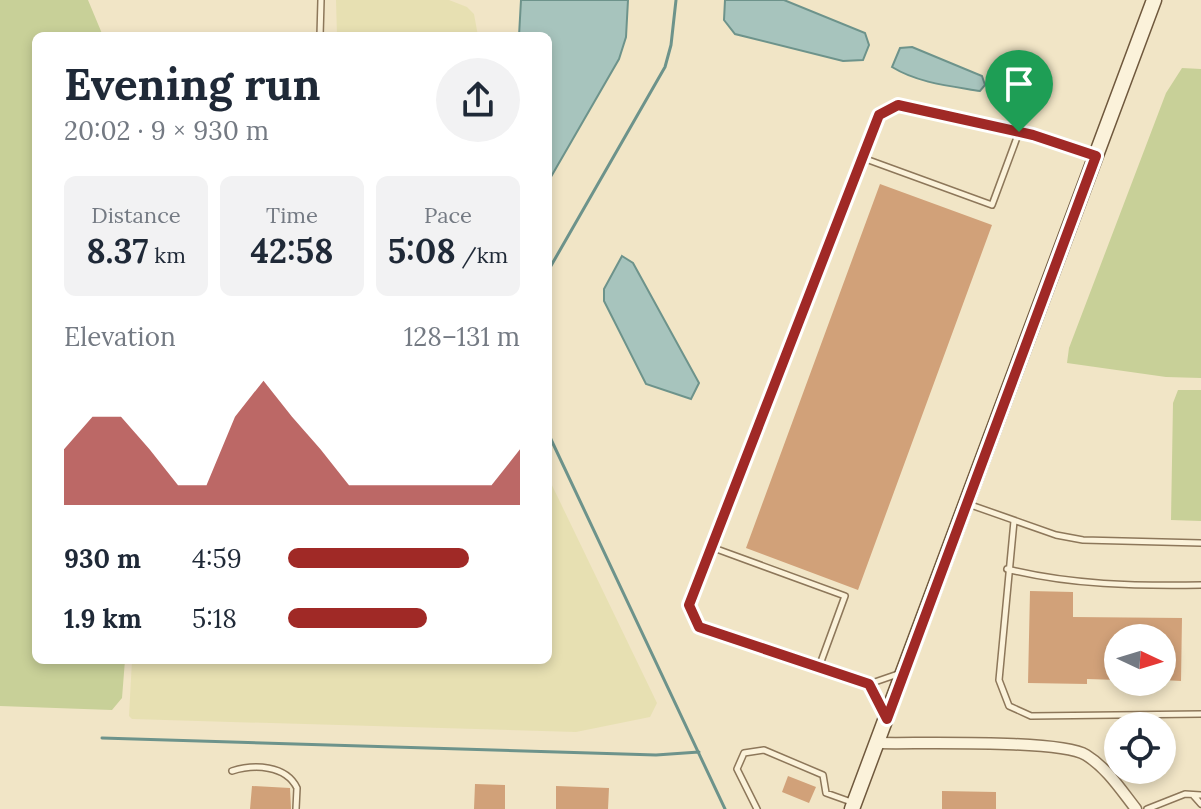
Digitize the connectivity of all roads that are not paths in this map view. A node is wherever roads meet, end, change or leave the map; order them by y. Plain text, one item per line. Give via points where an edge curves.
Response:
1 (321, 0) edge
2 (1154, 0) edge
3 (320, 32) edge
4 (1019, 132) junction
5 (1096, 156) junction
6 (863, 158) junction
7 (967, 504) junction
8 (1014, 521) junction
9 (1201, 543) edge
10 (711, 547) junction
11 (1007, 569) junction
12 (1201, 585) edge
13 (819, 667) junction
14 (904, 671) junction
15 (869, 684) junction
16 (1201, 714) edge
17 (887, 719) junction
18 (878, 743) junction
19 (232, 771) dead end
20 (1192, 794) junction
21 (1201, 795) edge
22 (1201, 804) edge
23 (853, 806) edge
24 (296, 809) edge
25 (757, 809) edge
26 (1136, 809) edge
27 (1147, 809) edge

1 - 3 lane
2 - 5 main road
4 - 5 lane
4 - 6 lane via 898,105 879,115
4 - 6 lane via 992,205
5 - 7 main road
6 - 10 lane
7 - 8 lane
7 - 14 main road
8 - 9 lane via 1083,540
8 - 11 lane
10 - 13 lane via 689,605 699,627
10 - 13 lane via 845,596
11 - 12 lane via 1126,586
11 - 16 lane via 999,680 1009,706 1031,716
13 - 15 lane
14 - 15 lane
14 - 17 main road
15 - 17 lane
17 - 18 main road
18 - 23 main road
18 - 26 street via 1029,746 1083,753 1102,766
19 - 24 lane via 260,767 285,773 297,788
20 - 21 lane
20 - 22 lane
20 - 27 lane
23 - 25 lane via 826,793 823,775 764,750 744,753 737,769

